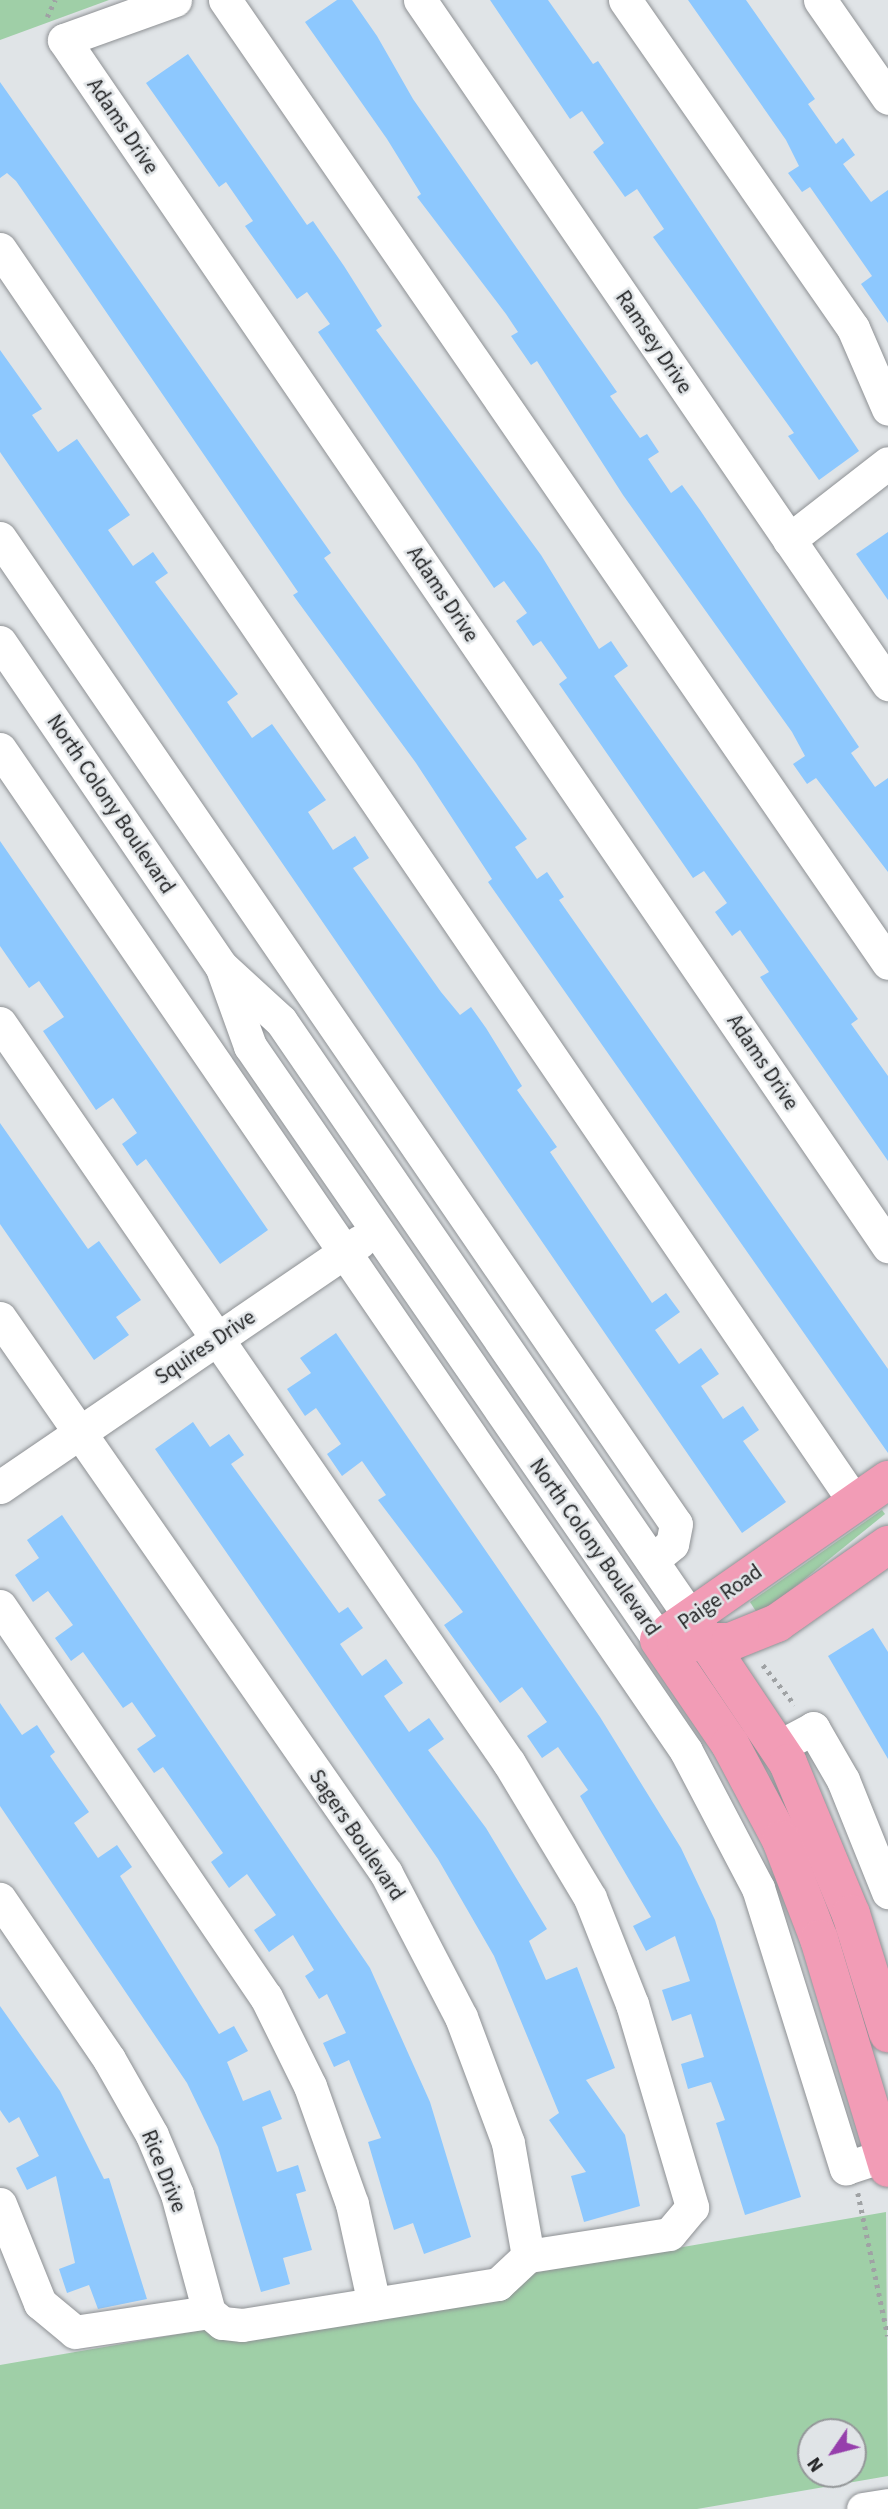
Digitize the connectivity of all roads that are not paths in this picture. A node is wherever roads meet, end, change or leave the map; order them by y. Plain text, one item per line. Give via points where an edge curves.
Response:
1 (175, 0) edge
2 (225, 0) edge
3 (420, 0) edge
4 (625, 0) edge
5 (820, 0) edge
6 (888, 98) edge
7 (0, 249) edge
8 (888, 409) edge
9 (888, 463) edge
10 (0, 538) edge
11 (789, 540) junction
12 (0, 642) edge
13 (885, 674) edge
14 (0, 749) edge
15 (888, 963) edge
16 (221, 965) junction
17 (0, 1023) edge
18 (443, 1184) junction
19 (411, 1207) junction
20 (374, 1231) junction
21 (888, 1246) edge
22 (343, 1252) junction
23 (0, 1318) edge
24 (217, 1339) junction
25 (78, 1434) junction
26 (888, 1480) edge
27 (0, 1487) edge
28 (855, 1503) junction
29 (887, 1548) edge
30 (652, 1560) junction
31 (0, 1606) edge
32 (777, 1623) junction
33 (701, 1631) junction
34 (659, 1640) junction
35 (754, 1708) junction
36 (778, 1747) junction
37 (888, 1892) edge
38 (0, 1899) edge
39 (888, 2033) edge
40 (886, 2162) edge
41 (0, 2204) edge
42 (528, 2256) junction
43 (374, 2304) junction
44 (209, 2312) junction
45 (888, 2505) edge
46 (863, 2509) edge

1 - 21 street, Adams Drive via 64,40
2 - 15 street
3 - 11 street, Ramsey Drive
4 - 8 street via 852,328
5 - 6 street
7 - 28 street
9 - 11 street
10 - 18 street
11 - 13 street, Ramsey Drive
12 - 16 street, North Colony Boulevard
14 - 22 street
16 - 19 street, North Colony Boulevard via 281,1021
16 - 20 street, North Colony Boulevard via 250,1046
17 - 24 street
18 - 19 street, Squires Drive
18 - 30 street via 676,1524 673,1544
19 - 20 street, Squires Drive
19 - 30 street, North Colony Boulevard
20 - 22 street, Squires Drive
20 - 34 street, North Colony Boulevard
22 - 24 street, Squires Drive
22 - 40 street via 686,1752 731,1828 783,1954 846,2168
23 - 25 street, Sagers Boulevard
24 - 25 street, Squires Drive
24 - 42 street via 509,1763 590,1898 632,2004 692,2207 669,2234
25 - 27 street, Squires Drive
25 - 42 street, Sagers Boulevard via 386,1873 426,1944 508,2143
26 - 28 main road, Paige Road
28 - 33 main road, Paige Road
29 - 32 main road, Paige Road
30 - 33 street, North Colony Boulevard
31 - 43 street via 266,1997 310,2086 352,2204
32 - 33 main road, Paige Road
32 - 35 main road via 754,1674
33 - 34 main road, Paige Road
33 - 35 main road, North Colony Boulevard
34 - 40 main road, North Colony Boulevard via 730,1744 781,1840 819,1939
35 - 36 main road, North Colony Boulevard
36 - 37 street via 813,1728 843,1780
36 - 39 main road, North Colony Boulevard via 822,1836
38 - 44 street, Rice Drive via 109,2059 152,2135 177,2194
41 - 44 street via 40,2303 75,2332
42 - 43 street via 498,2284
43 - 44 street via 242,2325 222,2323
45 - 46 street

